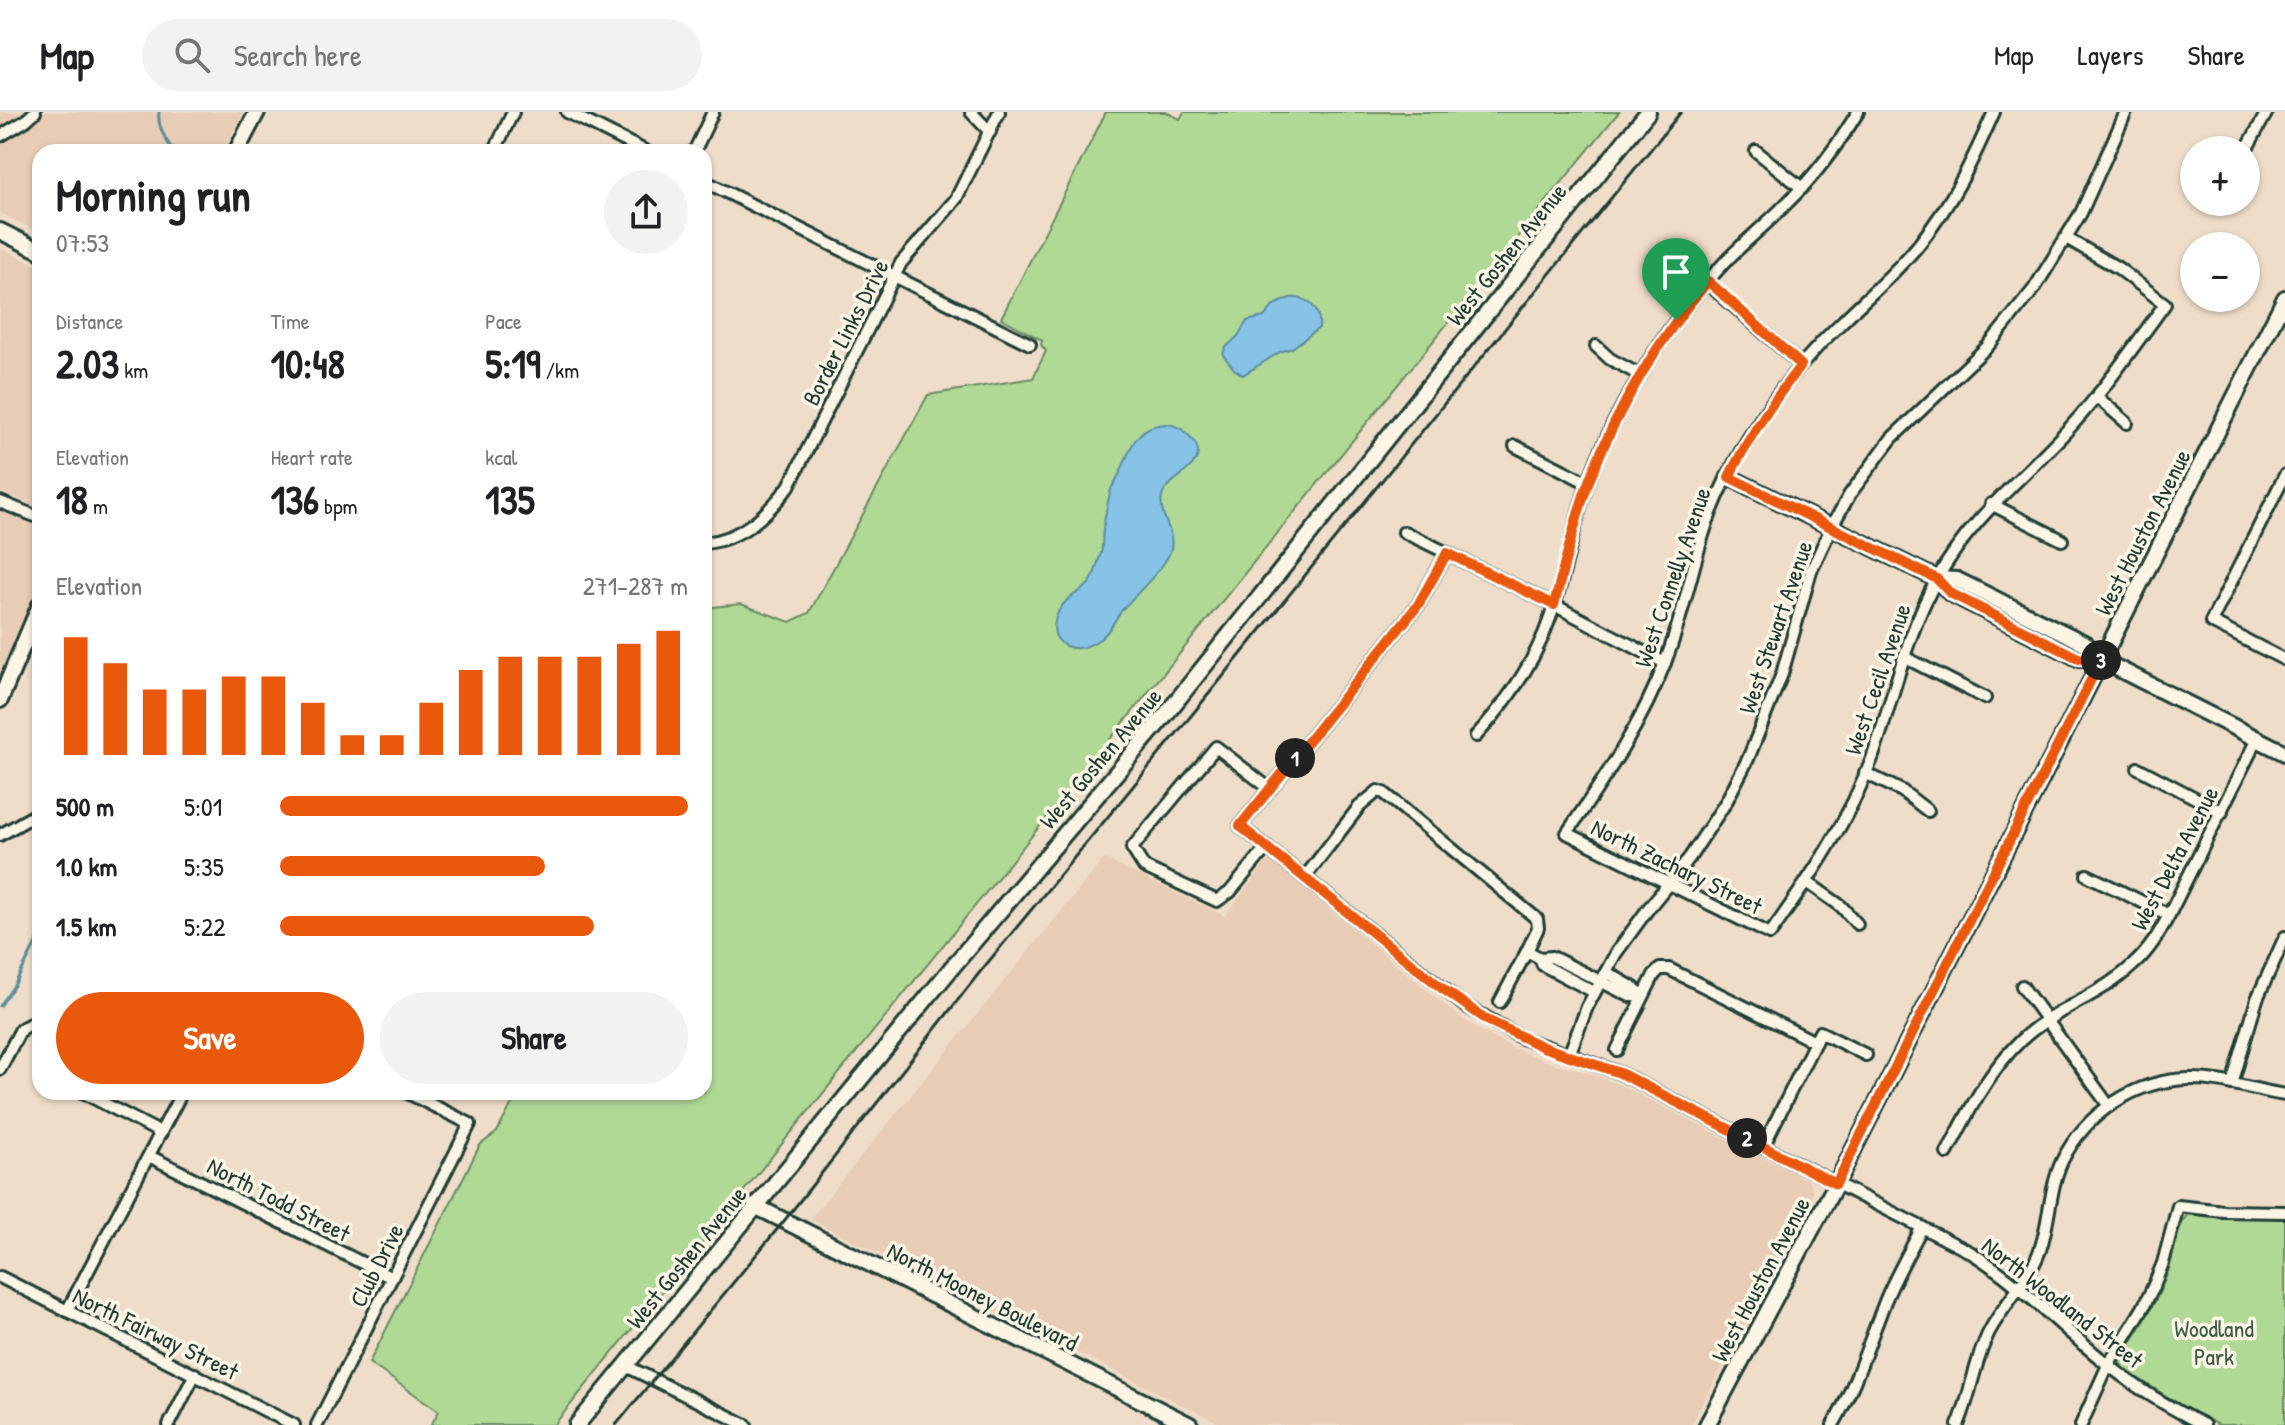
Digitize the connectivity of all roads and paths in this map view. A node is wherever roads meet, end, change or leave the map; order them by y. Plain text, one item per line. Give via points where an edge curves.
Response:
1 (35, 112) edge
2 (257, 112) edge
3 (513, 112) edge
4 (567, 112) edge
5 (713, 112) edge
6 (971, 112) edge
7 (999, 112) edge
8 (1648, 112) edge
9 (1858, 112) edge
10 (1994, 112) edge
11 (2126, 112) edge
12 (2267, 112) edge
13 (990, 132) junction
14 (0, 136) edge
15 (2254, 136) edge
16 (240, 144) edge
17 (498, 144) edge
18 (631, 144) edge
19 (698, 144) edge
20 (1756, 151) dead end
21 (712, 185) edge
22 (1802, 188) junction
23 (0, 231) edge
24 (2066, 238) junction
25 (32, 247) edge
26 (1671, 251) dead end
27 (894, 276) junction
28 (1708, 281) junction
29 (2285, 298) edge
30 (1030, 344) dead end
31 (1596, 346) dead end
32 (1801, 365) junction
33 (1640, 375) junction
34 (2097, 397) junction
35 (2127, 423) dead end
36 (1515, 446) dead end
37 (2285, 475) edge
38 (1729, 477) junction
39 (1588, 483) junction
40 (0, 502) edge
41 (1991, 504) junction
42 (32, 515) edge
43 (1832, 526) junction
44 (1404, 532) dead end
45 (2062, 540) dead end
46 (712, 541) edge
47 (1447, 553) junction
48 (1937, 579) junction
49 (1554, 605) junction
50 (32, 624) edge
51 (1904, 657) junction
52 (2101, 660) junction
53 (2285, 660) edge
54 (1665, 663) junction
55 (1985, 698) dead end
56 (0, 700) edge
57 (1476, 736) dead end
58 (2257, 739) junction
59 (2285, 753) edge
60 (2138, 768) dead end
61 (1865, 773) junction
62 (1270, 789) junction
63 (1928, 811) dead end
64 (2222, 812) junction
65 (32, 817) edge
66 (1567, 833) joint
67 (0, 835) edge
68 (1267, 847) junction
69 (2087, 875) dead end
70 (1305, 877) junction
71 (1807, 882) junction
72 (1668, 884) junction
73 (2169, 915) junction
74 (1857, 924) dead end
75 (1770, 934) joint
76 (2285, 937) edge
77 (1527, 951) junction
78 (1540, 958) junction
79 (1603, 976) junction
80 (2022, 986) dead end
81 (1594, 992) junction
82 (1643, 996) junction
83 (1500, 1002) dead end
84 (2047, 1020) junction
85 (32, 1024) edge
86 (1815, 1042) junction
87 (1617, 1050) dead end
88 (1569, 1055) junction
89 (1866, 1055) dead end
90 (0, 1069) edge
91 (2232, 1084) junction
92 (2285, 1095) edge
93 (97, 1100) edge
94 (178, 1100) edge
95 (422, 1100) edge
96 (2109, 1106) junction
97 (161, 1133) junction
98 (1763, 1147) junction
99 (1947, 1153) dead end
100 (149, 1156) junction
101 (1836, 1184) junction
102 (755, 1206) junction
103 (2285, 1212) edge
104 (1922, 1227) junction
105 (0, 1277) edge
106 (392, 1278) junction
107 (2020, 1288) junction
108 (67, 1311) junction
109 (2108, 1365) junction
110 (626, 1366) junction
111 (195, 1374) junction
112 (169, 1425) edge
113 (294, 1425) edge
114 (317, 1425) edge
115 (577, 1425) edge
116 (746, 1425) edge
117 (1190, 1425) edge
118 (1707, 1425) edge
119 (1833, 1425) edge
120 (1958, 1425) edge
121 (2081, 1425) edge
122 (2204, 1425) edge

1 - 14 street
2 - 16 main road
3 - 17 street
4 - 18 street
5 - 19 street
6 - 13 street
7 - 13 street, Border Links Drive
8 - 102 main road, West Goshen Avenue via 1166,714
9 - 22 street
10 - 32 street, West Connelly Avenue via 1950,203 1926,235
11 - 24 street, West Stewart Avenue
12 - 15 street
13 - 27 street, Border Links Drive via 956,199
20 - 22 street
21 - 27 street
22 - 28 street
23 - 25 main road
24 - 34 street, West Cecil Avenue via 2165,304
24 - 43 street, West Stewart Avenue via 1988,346 1870,465
26 - 28 street
27 - 30 street
27 - 46 street, Border Links Drive via 789,486 756,522
28 - 32 street
28 - 33 street
29 - 52 main road, West Houston Avenue
31 - 33 street
32 - 38 street, West Connelly Avenue via 1755,428
33 - 39 street
34 - 35 street
34 - 41 street, West Cecil Avenue
36 - 39 street
37 - 53 street via 2211,622
38 - 43 main road
38 - 54 street, West Connelly Avenue via 1707,525
39 - 49 street
40 - 42 street
41 - 45 street
41 - 48 street, West Cecil Avenue
43 - 48 main road
43 - 72 street, West Stewart Avenue via 1811,571 1782,674 1753,750 1711,825
44 - 47 street
47 - 49 street
47 - 62 street via 1418,605
48 - 51 street, West Cecil Avenue
48 - 52 main road via 1950,593 2078,658
49 - 54 street
49 - 57 street via 1517,683
50 - 56 main road
51 - 55 street
51 - 61 street, West Cecil Avenue
52 - 58 main road
52 - 101 main road, West Houston Avenue
54 - 66 street, West Connelly Avenue via 1618,758
58 - 59 main road
58 - 64 street, West Delta Avenue
60 - 64 street
61 - 63 street
61 - 71 street, West Cecil Avenue
62 - 68 street, North Woodland Street via 1240,826
62 - 68 street via 1216,747 1132,848 1144,867 1217,901
64 - 73 street, West Delta Avenue
65 - 67 street
66 - 72 street, North Zachary Street
68 - 70 street, North Woodland Street
69 - 73 street
70 - 77 street via 1359,807 1378,791 1384,793 1537,919
70 - 88 street, North Woodland Street via 1464,1005 1522,1038
71 - 74 street
71 - 75 street, West Cecil Avenue
72 - 75 street, North Zachary Street
72 - 79 street, West Stewart Avenue
73 - 84 street, West Delta Avenue via 2134,965
76 - 91 street via 2257,999
77 - 78 street
77 - 83 street
78 - 79 street via 1552,957
78 - 81 street via 1543,965
79 - 81 street, West Stewart Avenue
79 - 82 street via 1630,996
80 - 84 street
81 - 88 street, West Stewart Avenue
82 - 86 street via 1654,975 1669,969
82 - 87 street
84 - 96 street
84 - 99 street, West Delta Avenue via 2000,1063
85 - 90 street via 21,1029
86 - 89 street via 1820,1032
86 - 98 street
88 - 98 street, North Woodland Street via 1620,1073
91 - 92 street
91 - 96 street via 2189,1079 2142,1088
93 - 97 street
94 - 97 street
95 - 106 street, Club Drive via 470,1124
96 - 107 street via 2081,1133 2062,1162 2042,1246
97 - 100 street
98 - 101 street, North Woodland Street
100 - 106 street, North Todd Street
100 - 108 street
101 - 104 street, North Woodland Street
101 - 118 main road, West Houston Avenue
102 - 110 main road, West Goshen Avenue
102 - 117 main road, North Mooney Boulevard
103 - 109 street via 2178,1206 2154,1285
104 - 107 street, North Woodland Street
104 - 119 street
105 - 108 street, North Fairway Street
106 - 114 street, Club Drive
107 - 109 street, North Woodland Street
107 - 120 street via 1988,1333
108 - 111 street, North Fairway Street
109 - 121 street
109 - 122 street, North Woodland Street
110 - 115 main road, West Goshen Avenue
110 - 116 street
111 - 112 street
111 - 113 street, North Fairway Street

